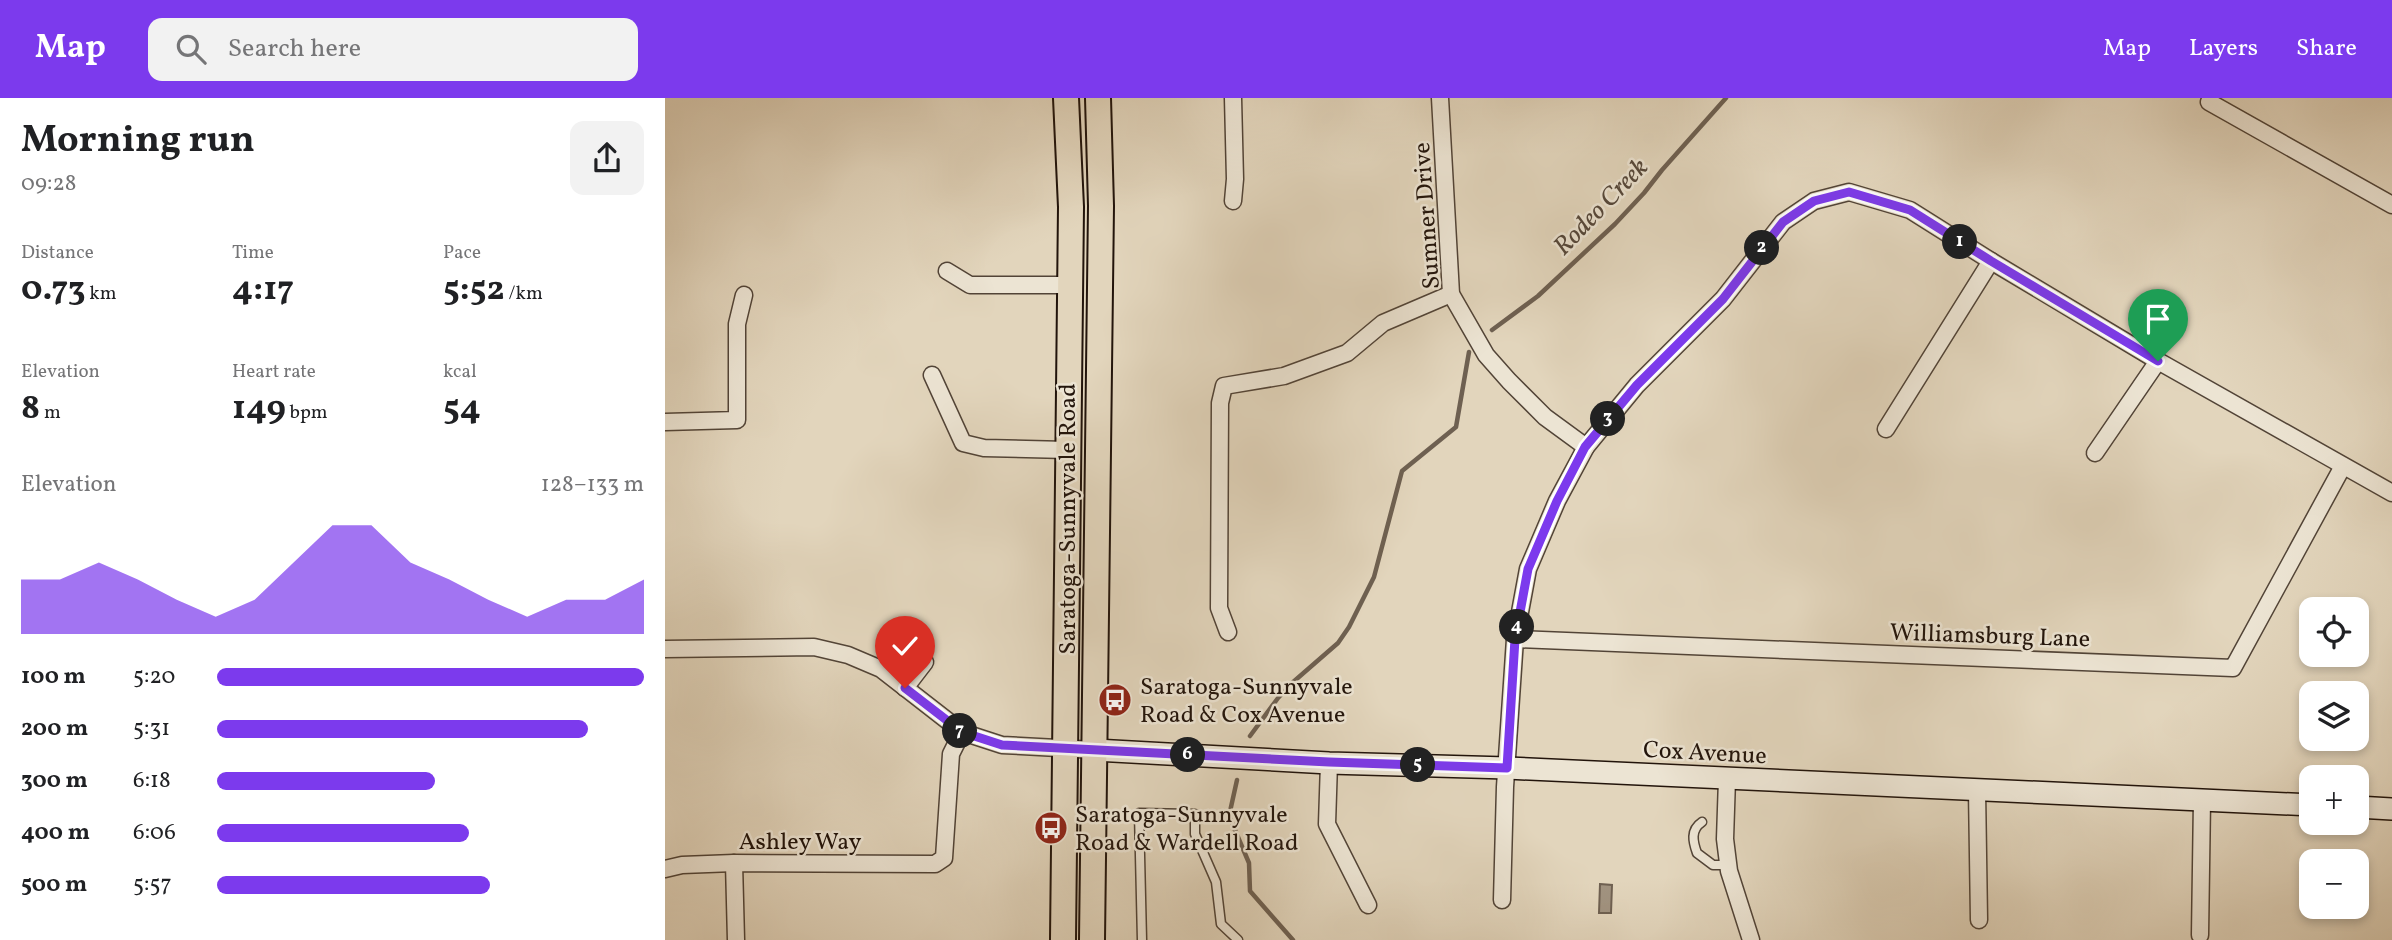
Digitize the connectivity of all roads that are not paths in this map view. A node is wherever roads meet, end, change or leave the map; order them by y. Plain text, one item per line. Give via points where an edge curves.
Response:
1 (1066, 98) edge
2 (1098, 98) edge
3 (1233, 98) edge
4 (1440, 98) edge
5 (2209, 102) dead end
6 (1233, 201) dead end
7 (2392, 205) edge
8 (1991, 261) junction
9 (947, 271) dead end
10 (1070, 285) junction
11 (1451, 293) junction
12 (744, 295) dead end
13 (2158, 361) junction
14 (932, 375) dead end
15 (665, 422) edge
16 (1886, 429) dead end
17 (1585, 447) junction
18 (1067, 450) junction
19 (2095, 453) dead end
20 (2343, 466) junction
21 (2392, 493) edge
22 (1228, 632) dead end
23 (1515, 639) junction
24 (665, 649) edge
25 (925, 662) dead end
26 (905, 688) junction
27 (962, 732) junction
28 (1066, 749) junction
29 (1095, 750) junction
30 (1329, 762) junction
31 (1507, 768) junction
32 (1727, 779) junction
33 (1977, 790) junction
34 (2202, 800) junction
35 (2299, 804) edge
36 (2369, 808) edge
37 (2392, 809) edge
38 (1702, 822) dead end
39 (734, 863) junction
40 (1728, 865) junction
41 (665, 869) edge
42 (1502, 900) dead end
43 (1368, 905) dead end
44 (1979, 920) dead end
45 (2200, 934) dead end
46 (736, 940) edge
47 (1063, 940) edge
48 (1092, 940) edge
49 (1142, 940) edge
50 (1238, 940) edge
51 (1751, 940) edge

1 - 10 main road, Saratoga-Sunnyvale Road
2 - 29 main road, Saratoga-Sunnyvale Road
3 - 6 street
4 - 11 street, Sumner Drive
5 - 7 street
8 - 13 street
8 - 16 street
8 - 17 street via 1910,210 1849,192 1814,201 1783,222 1723,299 1637,385
9 - 10 street via 969,285
10 - 18 main road, Saratoga-Sunnyvale Road
11 - 17 street, Sumner Drive via 1486,355 1545,418
11 - 22 street via 1383,323 1347,353 1284,376 1224,386 1220,403 1219,608
12 - 15 street via 737,324 737,419
13 - 19 street
13 - 20 street
14 - 18 street via 963,443 984,448
17 - 23 street via 1528,569
18 - 28 main road, Saratoga-Sunnyvale Road
20 - 21 street
20 - 23 street, Williamsburg Lane via 2233,668
23 - 31 street
24 - 26 street via 814,647 881,669
25 - 26 street
26 - 27 street
27 - 28 street via 1002,745
27 - 39 street, Ashley Way via 951,754 944,858 935,864
28 - 29 street
28 - 47 main road, Saratoga-Sunnyvale Road
29 - 30 main road, Cox Avenue
29 - 48 main road, Saratoga-Sunnyvale Road
30 - 31 main road, Cox Avenue
30 - 43 street via 1327,824
31 - 32 main road, Cox Avenue
31 - 42 street
32 - 33 main road, Cox Avenue
32 - 40 street
33 - 34 main road, Cox Avenue
33 - 44 street
34 - 35 main road, Cox Avenue
34 - 45 street
36 - 37 main road
38 - 40 lane via 1693,834 1697,853 1713,865
39 - 41 street, Ashley Way via 682,864
39 - 46 street
40 - 51 street
49 - 50 lane via 1139,813 1195,814 1195,834 1216,882 1221,924

